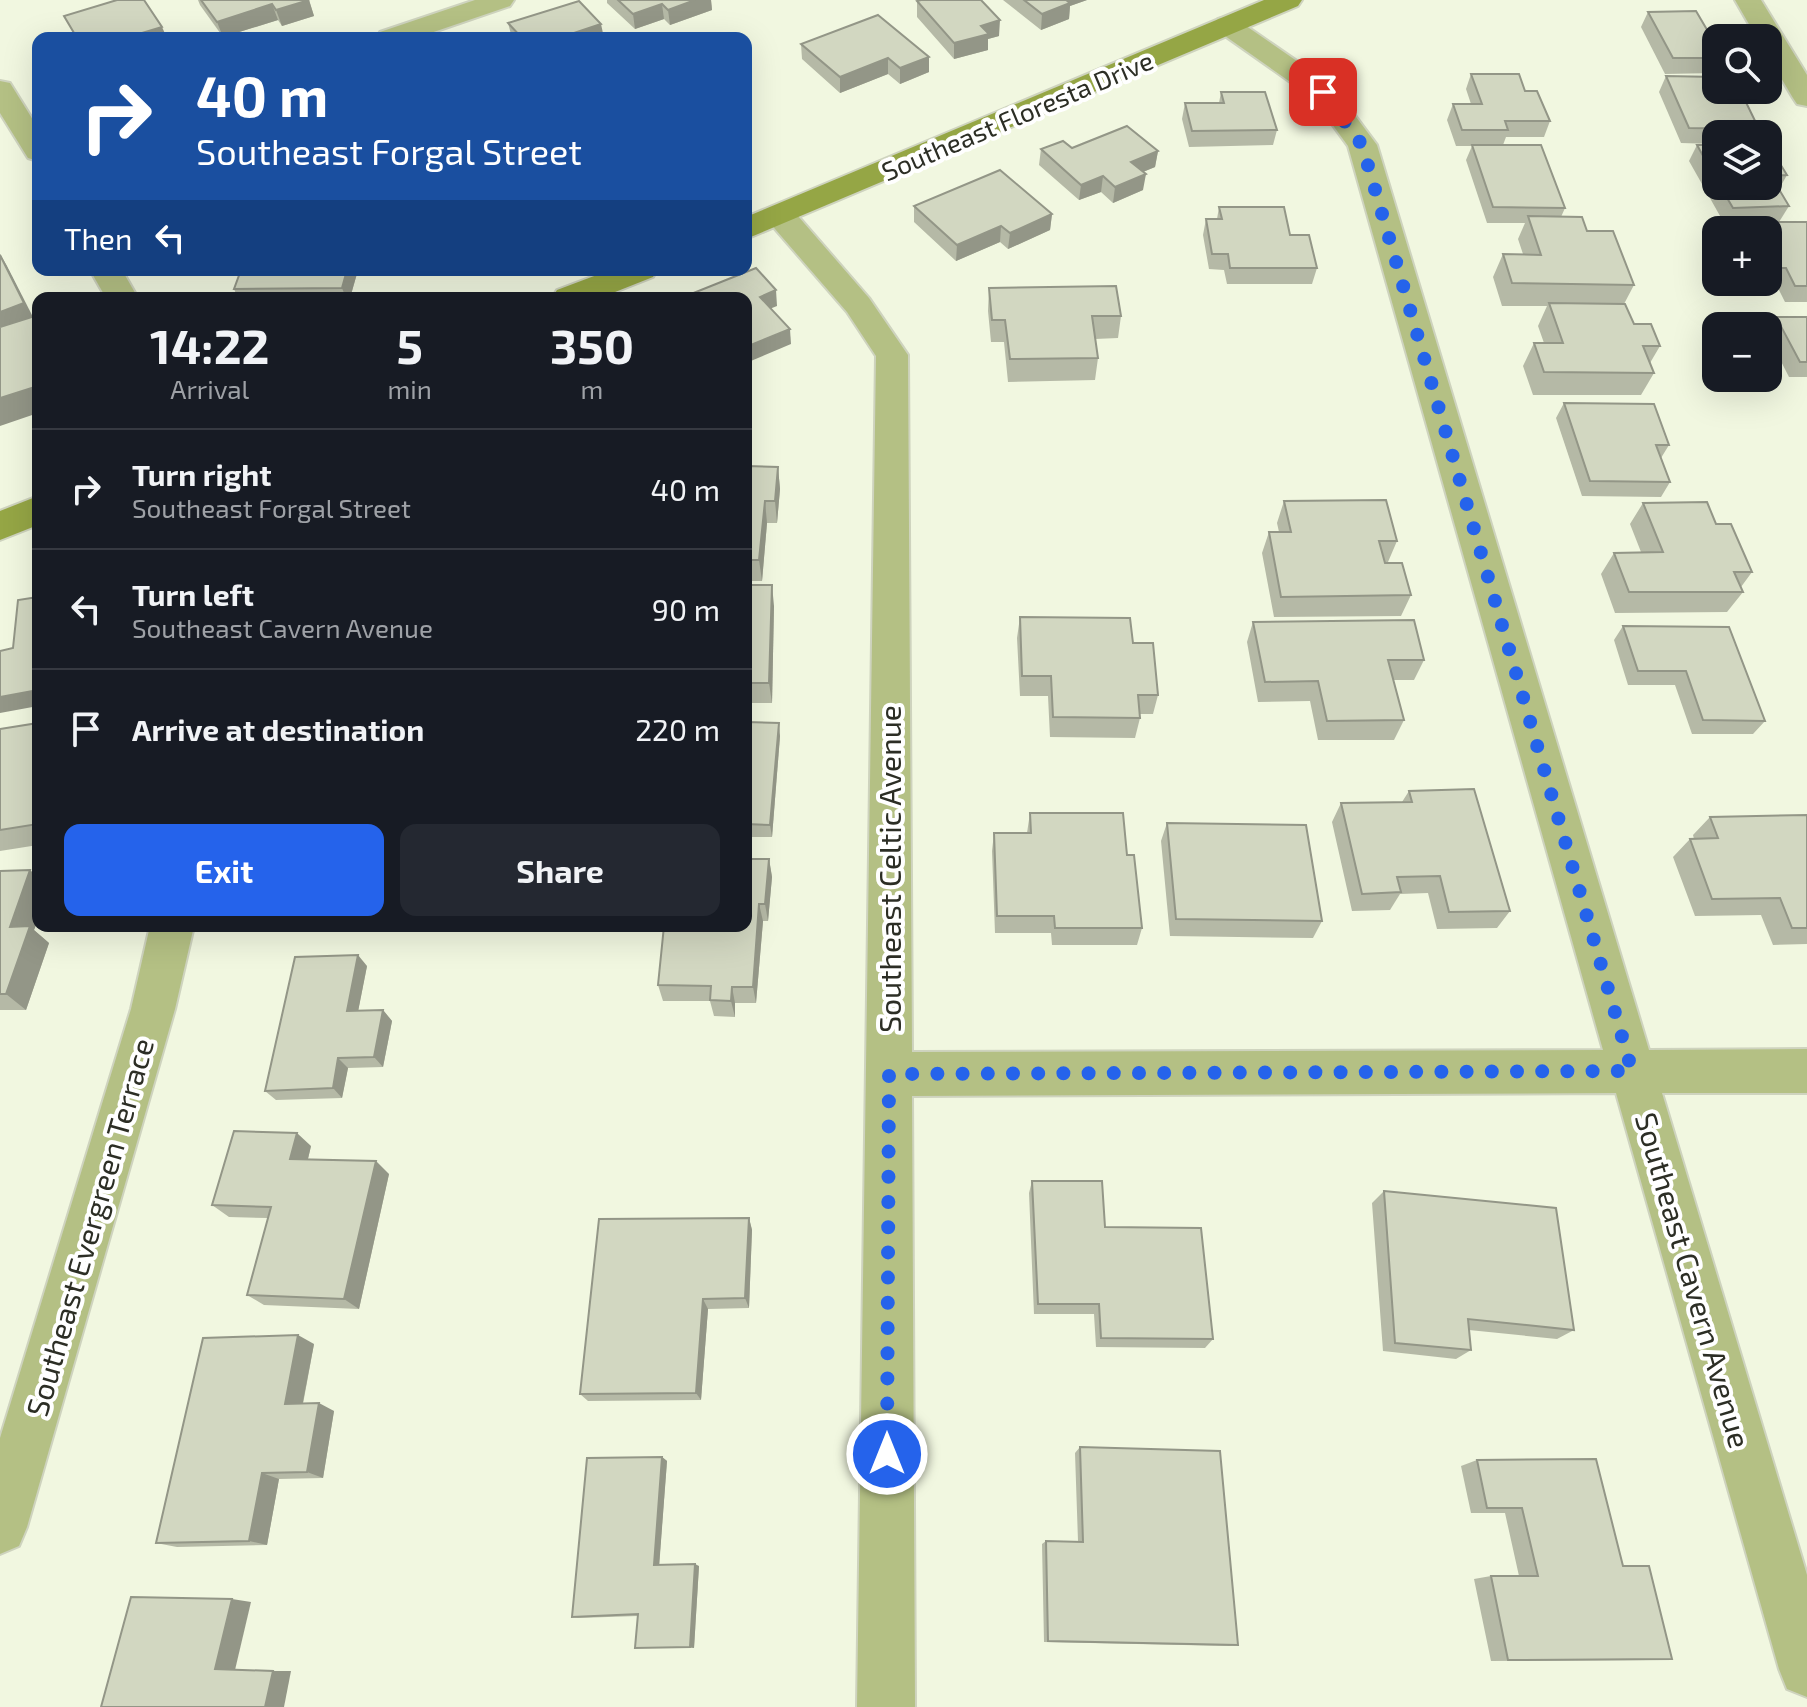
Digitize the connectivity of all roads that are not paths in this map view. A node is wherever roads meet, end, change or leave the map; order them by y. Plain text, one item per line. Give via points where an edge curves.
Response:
1 (501, 0) edge
2 (1288, 0) edge
3 (1748, 0) edge
4 (1227, 25) junction
5 (408, 32) edge
6 (0, 89) edge
7 (1807, 98) edge
8 (32, 142) edge
9 (763, 222) edge
10 (626, 276) edge
11 (584, 292) edge
12 (32, 513) edge
13 (0, 526) edge
14 (171, 932) edge
15 (1632, 1071) junction
16 (1807, 1071) edge
17 (889, 1074) junction
18 (0, 1527) edge
19 (1807, 1669) edge
20 (886, 1707) edge

1 - 5 street
2 - 4 street, Southeast Floresta Drive
3 - 7 street
4 - 9 street, Southeast Floresta Drive
4 - 15 street, Southeast Cavern Avenue via 1323,92 1362,145
6 - 8 street
9 - 17 street, Southeast Celtic Avenue via 858,305 892,355
10 - 11 street
12 - 13 street
14 - 18 street, Southeast Evergreen Terrace via 153,1009
15 - 16 street
15 - 17 street
15 - 19 street, Southeast Cavern Avenue
17 - 20 street, Southeast Celtic Avenue

